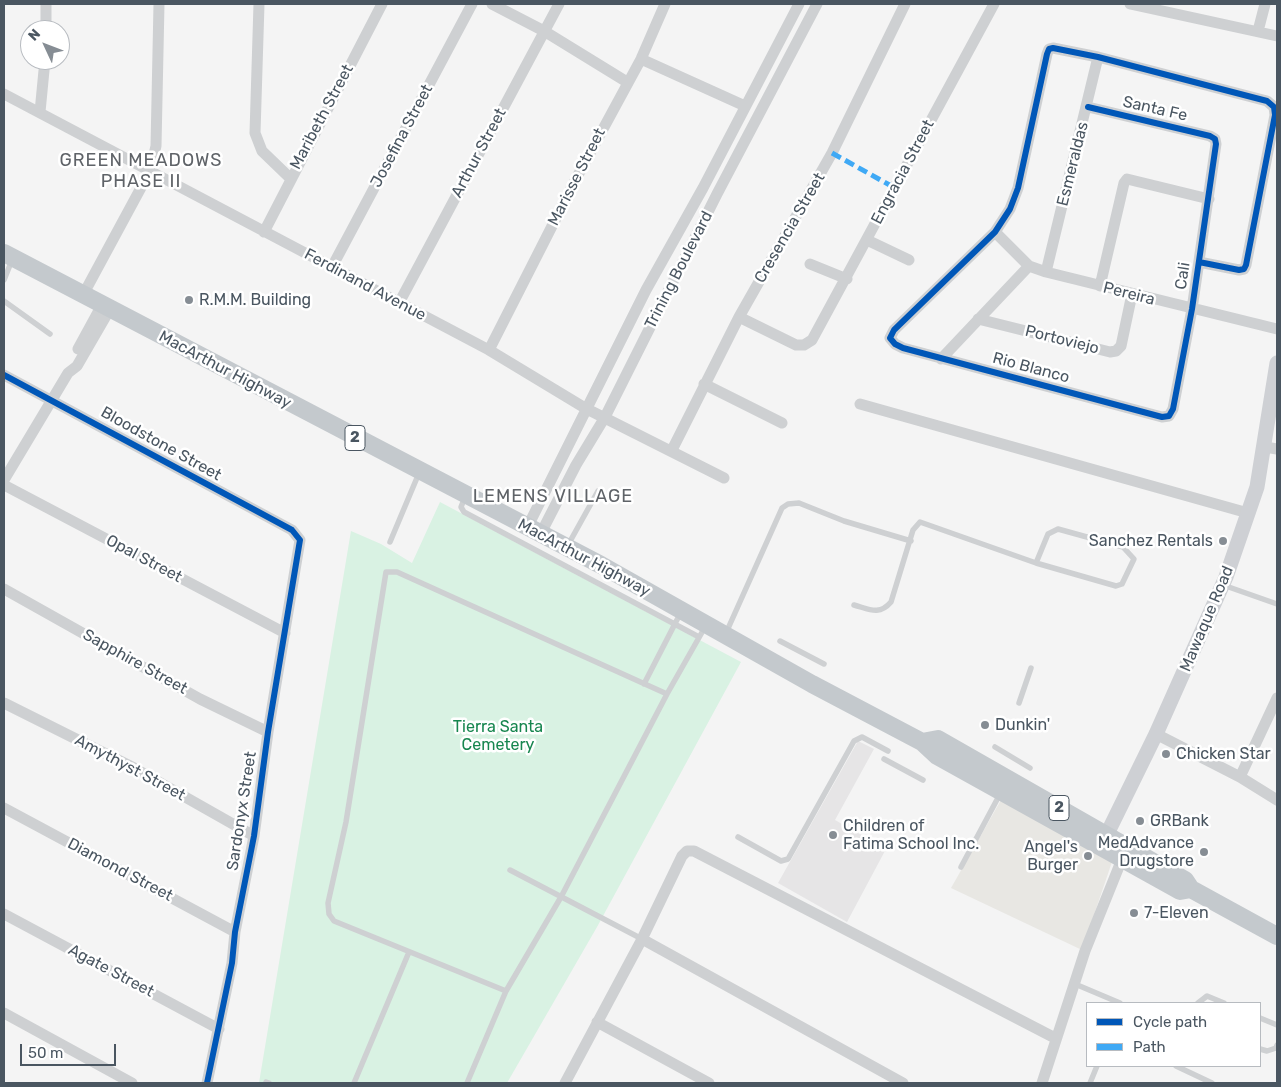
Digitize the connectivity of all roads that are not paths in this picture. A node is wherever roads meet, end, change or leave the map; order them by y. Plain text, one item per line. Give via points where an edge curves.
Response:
1 (46, 4) edge
2 (159, 4) edge
3 (259, 4) edge
4 (382, 4) edge
5 (472, 4) edge
6 (492, 4) edge
7 (559, 4) edge
8 (665, 4) edge
9 (799, 4) edge
10 (817, 4) edge
11 (905, 4) edge
12 (994, 4) edge
13 (1130, 4) edge
14 (1265, 4) edge
15 (46, 20) edge
16 (544, 31) junction
17 (1258, 31) junction
18 (1277, 36) edge
19 (1098, 57) junction
20 (642, 59) junction
21 (44, 70) edge
22 (627, 82) junction
23 (4, 94) edge
24 (748, 101) junction
25 (765, 103) junction
26 (1088, 107) junction
27 (40, 112) junction
28 (1215, 139) joint
29 (150, 170) junction
30 (290, 178) junction
31 (703, 188) junction
32 (717, 194) junction
33 (1209, 199) junction
34 (264, 232) junction
35 (995, 232) junction
36 (867, 240) junction
37 (8, 256) edge
38 (909, 260) dead end
39 (1199, 262) junction
40 (810, 264) dead end
41 (1029, 266) junction
42 (332, 267) junction
43 (1046, 272) junction
44 (847, 279) junction
45 (4, 280) edge
46 (1100, 286) junction
47 (646, 290) junction
48 (1132, 294) junction
49 (82, 295) junction
50 (664, 299) junction
51 (4, 301) edge
52 (399, 303) junction
53 (106, 307) junction
54 (1192, 309) junction
55 (739, 318) junction
56 (978, 319) junction
57 (1277, 329) edge
58 (50, 334) dead end
59 (489, 350) junction
60 (941, 359) junction
61 (1277, 363) edge
62 (4, 375) edge
63 (704, 384) junction
64 (53, 400) junction
65 (860, 404) dead end
66 (585, 408) junction
67 (1169, 416) joint
68 (605, 418) junction
69 (782, 423) dead end
70 (1271, 448) edge
71 (672, 450) junction
72 (420, 471) junction
73 (724, 478) dead end
74 (4, 480) edge
75 (4, 485) edge
76 (598, 490) dead end
77 (1248, 513) junction
78 (542, 540) junction
79 (911, 541) junction
80 (390, 542) dead end
81 (300, 543) joint
82 (1036, 563) junction
83 (1222, 585) junction
84 (4, 589) edge
85 (1277, 604) edge
86 (854, 605) dead end
87 (678, 617) junction
88 (703, 630) junction
89 (284, 633) junction
90 (725, 635) junction
91 (780, 641) dead end
92 (824, 664) dead end
93 (1031, 668) dead end
94 (644, 684) junction
95 (667, 694) junction
96 (1277, 698) edge
97 (4, 703) edge
98 (1019, 703) dead end
99 (268, 732) junction
100 (1156, 734) junction
101 (922, 742) junction
102 (995, 747) dead end
103 (888, 751) dead end
104 (884, 759) dead end
105 (1030, 768) dead end
106 (1240, 777) junction
107 (923, 780) dead end
108 (1001, 792) junction
109 (1277, 800) edge
110 (4, 808) edge
111 (1107, 834) junction
112 (254, 836) junction
113 (738, 837) dead end
114 (1122, 859) junction
115 (961, 867) dead end
116 (510, 870) dead end
117 (1191, 889) junction
118 (561, 898) junction
119 (4, 914) edge
120 (235, 932) junction
121 (1277, 936) edge
122 (642, 939) junction
123 (409, 952) junction
124 (1075, 984) junction
125 (506, 991) junction
126 (1118, 1002) edge
127 (1199, 1002) edge
128 (1222, 1002) edge
129 (4, 1013) edge
130 (1261, 1018) edge
131 (597, 1022) junction
132 (1277, 1025) edge
133 (219, 1029) junction
134 (1055, 1038) junction
135 (1277, 1045) edge
136 (1261, 1049) edge
137 (1097, 1067) edge
138 (1178, 1067) edge
139 (132, 1083) edge
140 (207, 1083) edge
141 (354, 1083) edge
142 (466, 1083) edge
143 (565, 1083) edge
144 (710, 1083) edge
145 (903, 1083) edge
146 (1042, 1083) edge
147 (1090, 1083) edge
148 (1212, 1083) edge

1 - 15 street
2 - 29 street via 156,146
3 - 30 street via 254,133 262,151
4 - 30 street, Maribeth Street
5 - 42 street, Josefina Street
6 - 16 street
7 - 16 street, Arthur Street
8 - 20 street, Marisse Street
9 - 24 street, Trining Boulevard
10 - 25 street, Trining Boulevard
11 - 55 street, Cresencia Street via 832,154
12 - 36 street, Engracia Street
13 - 17 street
14 - 17 street
16 - 22 street
16 - 52 street, Arthur Street
17 - 18 street
19 - 26 street, Esmeraldas
19 - 35 street via 1049,49 1018,188 1010,209
19 - 39 street via 1267,101 1274,106 1275,115 1246,265 1239,270
20 - 22 street, Marisse Street
20 - 24 street
21 - 27 street
22 - 59 street, Marisse Street
23 - 27 street, Ferdinand Avenue
24 - 25 street
24 - 31 street, Trining Boulevard
25 - 32 street, Trining Boulevard
26 - 28 street, Santa Fe
26 - 43 street, Esmeraldas
27 - 29 street, Ferdinand Avenue
28 - 33 street, Cali
29 - 34 street, Ferdinand Avenue
29 - 49 street
30 - 34 street, Maribeth Street
31 - 32 street
31 - 47 street, Trining Boulevard
32 - 50 street, Trining Boulevard
33 - 39 street, Cali
33 - 46 street via 1127,179
34 - 42 street, Ferdinand Avenue
35 - 41 street, Pereira
35 - 60 street, Rio Blanco via 894,330 890,338 903,348
36 - 38 street
36 - 44 street, Engracia Street
37 - 45 lane
37 - 49 highway, MacArthur Highway / 2
39 - 54 street, Cali
40 - 44 street
41 - 43 street, Pereira
41 - 56 street
42 - 52 street, Ferdinand Avenue
43 - 46 street, Pereira
44 - 55 street, Engracia Street via 812,340 804,345 796,345
46 - 48 street, Pereira
47 - 50 street
47 - 66 street, Trining Boulevard
48 - 54 street, Pereira
48 - 56 street, Portoviejo via 1121,346 1110,352
49 - 53 highway, MacArthur Highway / 2
50 - 68 street, Trining Boulevard
51 - 58 lane
52 - 59 street, Ferdinand Avenue
53 - 64 street via 70,362 68,373
53 - 72 highway, MacArthur Highway / 2
54 - 57 street, Pereira
54 - 67 street, Cali
55 - 63 street, Cresencia Street
56 - 60 street
59 - 66 street, Ferdinand Avenue
60 - 67 street, Rio Blanco via 1162,417
61 - 70 main road, Mawaque Road
62 - 64 street, Bloodstone Street
63 - 69 street
63 - 71 street, Cresencia Street
64 - 74 street
64 - 81 street, Bloodstone Street via 292,530
65 - 77 street
66 - 68 street, Ferdinand Avenue
66 - 78 street, Trining Boulevard
68 - 71 street, Ferdinand Avenue
68 - 78 street, Trining Boulevard via 576,464
70 - 77 main road, Mawaque Road
71 - 73 street, Ferdinand Avenue
72 - 78 highway, MacArthur Highway / 2
72 - 80 lane
75 - 89 street, Opal Street
76 - 78 lane
77 - 83 main road, Mawaque Road
78 - 87 highway, MacArthur Highway / 2
79 - 82 lane via 913,530 920,522
79 - 86 lane via 885,609 878,612
79 - 90 lane via 844,521 799,503 788,504 782,508
81 - 89 street, Sardonyx Street
82 - 82 lane via 1116,586 1122,584 1134,558 1123,547 1058,529 1048,534
83 - 85 lane
83 - 100 main road, Mawaque Road
84 - 99 street, Sapphire Street via 200,699
87 - 88 highway, MacArthur Highway / 2
87 - 94 lane
88 - 90 highway, MacArthur Highway / 2
88 - 95 lane
89 - 99 street, Sardonyx Street
90 - 101 highway, MacArthur Highway / 2
91 - 92 lane
93 - 98 lane
94 - 95 lane
94 - 123 lane via 397,572 386,572 346,822 327,908 334,921
95 - 118 lane
96 - 106 street
97 - 112 street, Amythyst Street via 134,768
99 - 112 street, Sardonyx Street
100 - 106 street
100 - 111 main road, Mawaque Road
101 - 108 highway, MacArthur Highway / 2 via 931,753
101 - 111 highway, MacArthur Highway / 2 via 938,739
102 - 105 lane
103 - 113 lane via 862,737 854,741 788,859 782,861
104 - 107 lane
106 - 109 street
108 - 114 highway, MacArthur Highway / 2
108 - 115 lane
110 - 120 street, Diamond Street
111 - 117 highway, MacArthur Highway / 2 via 1185,880
112 - 120 street, Sardonyx Street
114 - 117 highway, MacArthur Highway / 2 via 1180,891
114 - 124 street
116 - 118 lane
117 - 121 highway, MacArthur Highway / 2
118 - 122 lane
118 - 125 lane
119 - 133 street, Agate Street
120 - 133 street, Sardonyx Street
122 - 131 street
122 - 134 street via 682,856 687,851 694,851
122 - 145 street
123 - 125 lane
123 - 141 lane
124 - 126 lane
124 - 134 street
125 - 142 lane
127 - 128 lane via 1207,996
129 - 139 street
130 - 132 lane
131 - 143 street
131 - 144 street
133 - 140 street, Sardonyx Street
134 - 146 street
135 - 136 lane via 1267,1051
137 - 147 lane
138 - 148 lane

